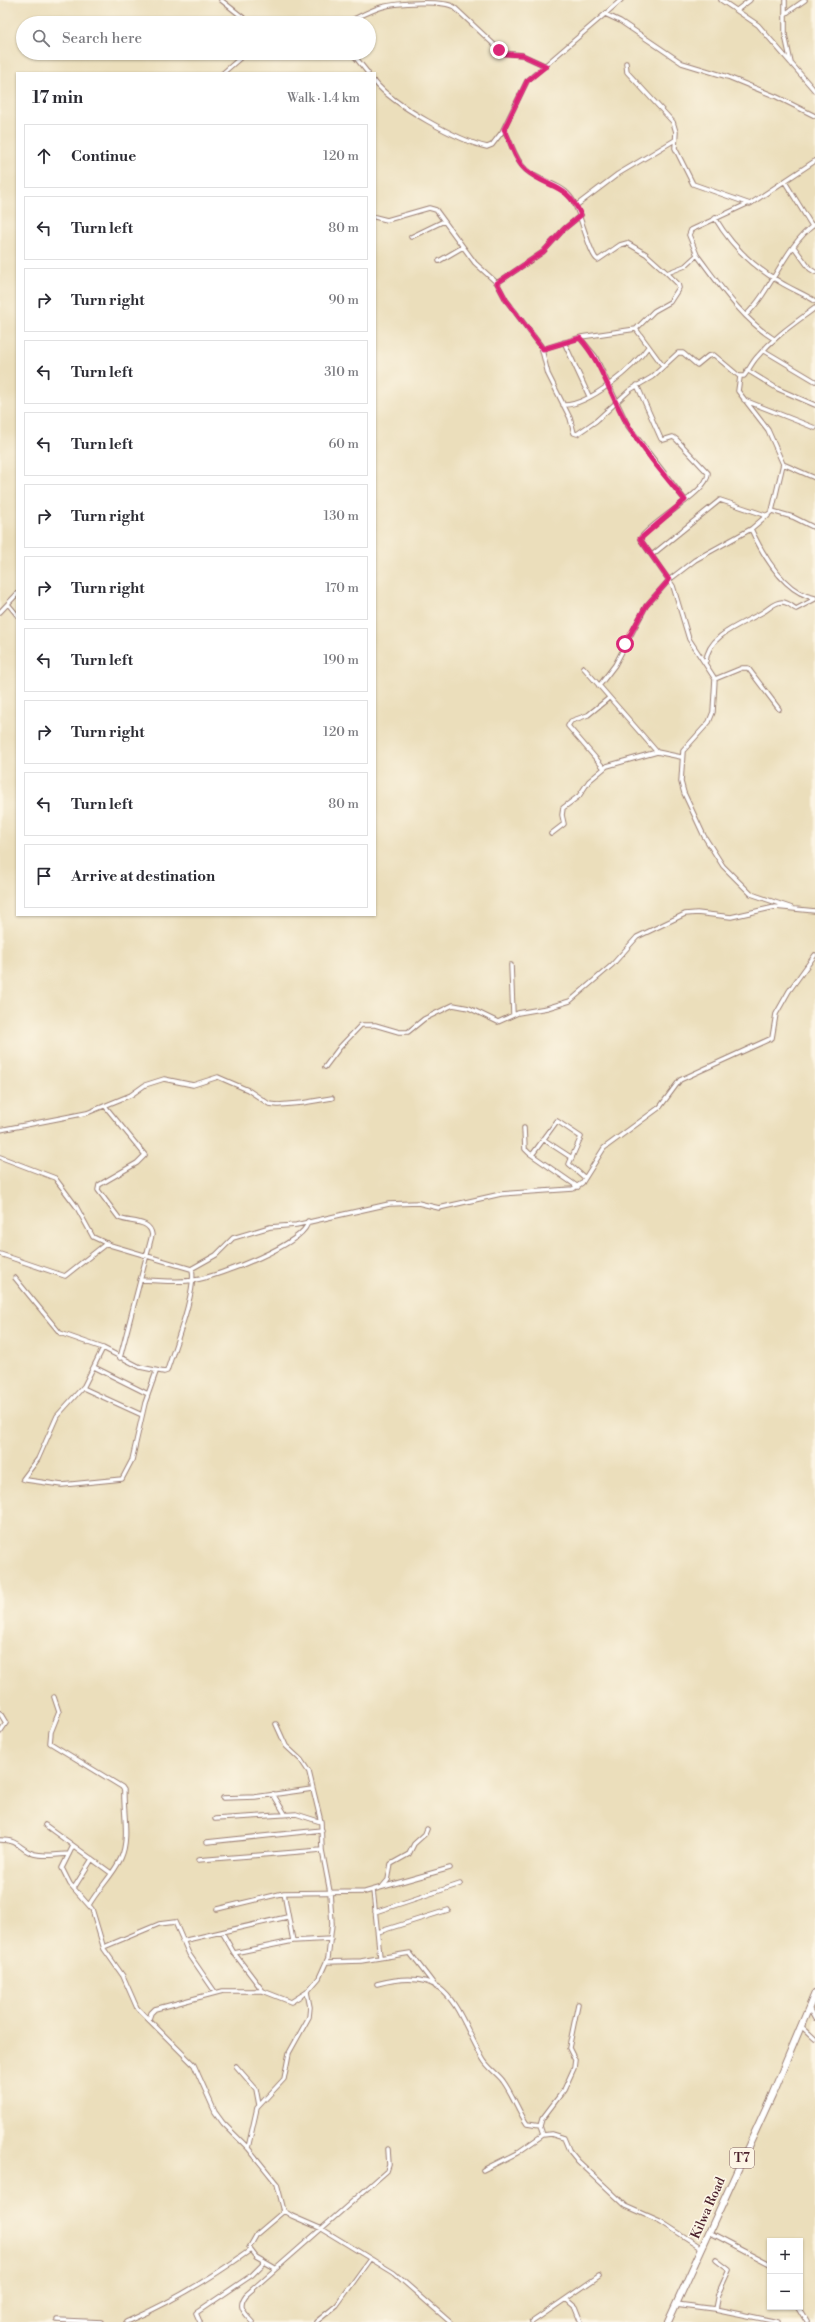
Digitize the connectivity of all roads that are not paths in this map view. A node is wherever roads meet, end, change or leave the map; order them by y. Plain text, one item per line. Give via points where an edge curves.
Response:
1 (221, 0) edge
2 (621, 0) edge
3 (721, 0) edge
4 (750, 0) edge
5 (785, 0) edge
6 (805, 0) edge
7 (737, 10) junction
8 (605, 14) junction
9 (785, 14) junction
10 (241, 16) edge
11 (361, 16) edge
12 (238, 60) edge
13 (358, 60) edge
14 (626, 63) dead end
15 (791, 64) junction
16 (546, 66) junction
17 (224, 72) edge
18 (367, 72) edge
19 (376, 83) edge
20 (815, 91) edge
21 (815, 116) edge
22 (504, 129) junction
23 (675, 140) junction
24 (815, 161) edge
25 (785, 182) junction
26 (747, 204) junction
27 (576, 206) junction
28 (581, 215) junction
29 (376, 217) edge
30 (715, 218) junction
31 (444, 221) junction
32 (814, 225) edge
33 (411, 237) dead end
34 (463, 246) junction
35 (794, 247) junction
36 (697, 255) junction
37 (439, 261) dead end
38 (815, 272) edge
39 (667, 273) junction
40 (772, 278) junction
41 (497, 283) junction
42 (815, 301) edge
43 (815, 308) edge
44 (746, 315) junction
45 (636, 329) junction
46 (580, 338) junction
47 (774, 339) junction
48 (564, 342) junction
49 (648, 347) junction
50 (543, 349) junction
51 (763, 350) junction
52 (663, 366) junction
53 (747, 370) junction
54 (740, 376) junction
55 (815, 381) edge
56 (608, 384) junction
57 (637, 385) junction
58 (589, 396) junction
59 (743, 400) junction
60 (616, 403) junction
61 (563, 405) junction
62 (815, 405) edge
63 (815, 428) edge
64 (783, 464) junction
65 (815, 478) edge
66 (685, 500) junction
67 (772, 511) junction
68 (768, 516) junction
69 (815, 528) edge
70 (751, 529) junction
71 (652, 555) junction
72 (669, 580) junction
73 (16, 595) edge
74 (815, 598) edge
75 (8, 604) junction
76 (0, 612) edge
77 (16, 614) edge
78 (706, 661) junction
79 (582, 667) dead end
80 (715, 679) junction
81 (599, 686) junction
82 (609, 698) junction
83 (779, 709) dead end
84 (657, 752) junction
85 (681, 757) junction
86 (604, 768) junction
87 (551, 834) dead end
88 (792, 908) junction
89 (815, 911) edge
90 (815, 956) edge
91 (512, 965) dead end
92 (513, 1014) junction
93 (325, 1067) dead end
94 (332, 1098) dead end
95 (106, 1106) junction
96 (524, 1128) dead end
97 (0, 1130) edge
98 (543, 1139) junction
99 (532, 1155) junction
100 (0, 1157) edge
101 (572, 1158) junction
102 (585, 1178) junction
103 (578, 1187) junction
104 (308, 1221) junction
105 (107, 1244) junction
106 (0, 1254) edge
107 (145, 1256) junction
108 (192, 1269) junction
109 (15, 1278) dead end
110 (140, 1280) junction
111 (193, 1280) junction
112 (103, 1348) junction
113 (120, 1358) junction
114 (94, 1367) junction
115 (156, 1372) junction
116 (83, 1388) junction
117 (148, 1394) junction
118 (142, 1415) junction
119 (54, 1697) dead end
120 (0, 1713) edge
121 (276, 1724) dead end
122 (0, 1732) edge
123 (312, 1789) junction
124 (273, 1794) junction
125 (223, 1798) dead end
126 (285, 1814) junction
127 (215, 1819) dead end
128 (321, 1822) junction
129 (45, 1825) dead end
130 (427, 1829) dead end
131 (322, 1830) junction
132 (0, 1840) edge
133 (206, 1842) dead end
134 (73, 1846) junction
135 (322, 1850) junction
136 (69, 1854) junction
137 (92, 1859) junction
138 (198, 1860) dead end
139 (450, 1868) dead end
140 (111, 1873) junction
141 (460, 1884) dead end
142 (74, 1888) junction
143 (381, 1888) junction
144 (373, 1890) junction
145 (330, 1892) junction
146 (284, 1893) junction
147 (90, 1905) junction
148 (218, 1909) dead end
149 (448, 1910) dead end
150 (375, 1912) junction
151 (287, 1917) junction
152 (222, 1932) junction
153 (378, 1932) junction
154 (331, 1939) junction
155 (182, 1940) junction
156 (293, 1941) junction
157 (104, 1947) junction
158 (234, 1953) junction
159 (380, 1957) junction
160 (327, 1962) junction
161 (377, 1984) dead end
162 (437, 1987) junction
163 (263, 1991) junction
164 (215, 1992) junction
165 (307, 1992) junction
166 (815, 1993) edge
167 (578, 2004) dead end
168 (809, 2008) junction
169 (149, 2019) junction
170 (815, 2019) edge
171 (801, 2026) junction
172 (815, 2039) edge
173 (236, 2066) dead end
174 (259, 2105) junction
175 (540, 2126) junction
176 (542, 2135) junction
177 (248, 2148) junction
178 (388, 2149) dead end
179 (482, 2170) dead end
180 (284, 2211) junction
181 (322, 2229) junction
182 (709, 2232) junction
183 (702, 2248) junction
184 (249, 2251) junction
185 (370, 2259) junction
186 (716, 2260) dead end
187 (767, 2262) edge
188 (264, 2263) junction
189 (274, 2268) junction
190 (600, 2276) dead end
191 (566, 2299) junction
192 (676, 2304) junction
193 (715, 2309) junction
194 (800, 2310) edge
195 (57, 2320) dead end
196 (102, 2322) edge
197 (126, 2322) edge
198 (200, 2322) edge
199 (253, 2322) edge
200 (316, 2322) edge
201 (450, 2322) edge
202 (532, 2322) edge
203 (581, 2322) edge
204 (668, 2322) edge
205 (778, 2322) edge
206 (807, 2322) edge

1 - 10 street
2 - 8 street
3 - 7 street
4 - 7 street
5 - 9 street
6 - 9 street
7 - 15 street via 758,25
8 - 16 street
8 - 21 street via 620,21 682,63 728,77
9 - 15 street via 785,35
11 - 16 street via 385,6 426,2 447,3 503,53 522,55
12 - 17 street
13 - 18 street
14 - 23 street via 627,72 673,122 676,128
15 - 20 street
16 - 22 street via 527,81
19 - 22 street via 386,93 429,121 480,146 492,145
22 - 27 street via 526,170 565,191
23 - 26 street via 675,148 692,182
23 - 27 street via 618,174
24 - 25 street
25 - 26 street
25 - 32 street
26 - 30 street
27 - 28 street
28 - 39 street via 596,259 627,243 646,254
28 - 41 street via 543,252
29 - 31 street via 392,219 429,208 436,210
30 - 36 street via 689,232
30 - 40 street via 735,247
31 - 33 street
31 - 34 street
32 - 35 street
34 - 37 street
34 - 41 street via 479,268
35 - 38 street via 806,265
35 - 40 street
36 - 39 street via 685,266
36 - 44 street
39 - 45 street via 678,284 677,291 670,302 654,312
40 - 42 street
40 - 44 street via 761,299
41 - 50 street via 506,300
43 - 47 street
44 - 47 street
45 - 46 street
45 - 49 street
46 - 48 street
46 - 56 street via 595,356
47 - 51 street
48 - 50 street
48 - 58 street
49 - 52 street
49 - 56 street via 635,365
50 - 61 street via 545,366
51 - 53 street
51 - 55 street
52 - 54 street via 678,353 683,353 697,365 708,356 714,355
52 - 57 street via 652,377
53 - 54 street via 744,376
53 - 62 street
54 - 59 street via 737,387
56 - 58 street
56 - 60 street
57 - 60 street
57 - 66 street via 661,439 676,439 708,473 706,481
58 - 61 street via 574,405
59 - 63 street
59 - 64 street via 768,430
60 - 61 street via 577,434 574,433
60 - 66 street via 634,435
64 - 65 street
64 - 67 street
66 - 71 street via 641,537 642,543
67 - 68 street
67 - 69 street via 793,517
68 - 70 street
68 - 71 street via 720,500
70 - 72 street via 695,560
70 - 74 street via 763,552 788,583 803,595
71 - 72 street
72 - 78 street via 679,600 689,639
72 - 81 street via 646,606 615,665
73 - 75 street
74 - 78 street via 796,609 779,602 739,624 719,638 709,649
75 - 76 street
75 - 77 street
78 - 80 street
79 - 81 street
80 - 83 street via 748,668
80 - 85 street via 713,712 709,722 684,748
81 - 82 street
82 - 84 street
82 - 86 street via 588,715 571,721 568,726
84 - 85 street
84 - 86 street
85 - 88 street via 681,782 684,793 710,846 726,870 751,894
86 - 87 street via 589,781 581,794 563,808 564,824
88 - 89 street
88 - 92 street via 770,907 731,917 684,914 638,938 612,965 570,1001
90 - 102 street via 786,995 776,1014 772,1038 680,1080 660,1107 604,1148
91 - 92 street
92 - 93 street via 496,1022 469,1008 453,1005 424,1019 408,1032 371,1024 361,1025
94 - 95 street via 302,1104 272,1104 236,1083 217,1077 192,1085 167,1079 153,1081 131,1095
95 - 97 street via 65,1119
95 - 107 street via 145,1155 97,1188 119,1218 142,1223 151,1229 152,1235
96 - 99 street via 525,1149
98 - 99 street
98 - 101 street
98 - 101 street via 554,1122 563,1124 581,1137
99 - 103 street
100 - 105 street via 54,1177 76,1206 91,1235
101 - 102 street via 569,1164
102 - 103 street
103 - 104 street via 561,1191 501,1194 439,1208 391,1203
104 - 108 street via 270,1226 238,1236 216,1255
104 - 111 street via 305,1230 299,1235 249,1264 222,1274
105 - 106 street via 65,1276
105 - 107 street
107 - 108 street
107 - 110 street
108 - 111 street
109 - 112 street via 59,1332
110 - 111 street
110 - 113 street
111 - 115 street via 167,1371
112 - 113 street
112 - 114 street
113 - 115 street
114 - 116 street
114 - 117 street
115 - 117 street
116 - 118 street
116 - 118 street via 57,1416 38,1460 23,1479 34,1483 62,1485 121,1480 132,1460
117 - 118 street
119 - 140 street via 59,1712 51,1732 50,1743 124,1789 124,1849 118,1865
120 - 122 street via 6,1723
121 - 123 street via 286,1746 307,1767
123 - 124 street
123 - 128 street
124 - 125 street
124 - 126 street
126 - 127 street
126 - 128 street via 304,1815
128 - 131 street
129 - 134 street
130 - 143 street via 409,1854 392,1864 388,1880
131 - 133 street
131 - 135 street
132 - 136 street via 17,1842 36,1855
134 - 136 street
134 - 137 street
135 - 138 street
135 - 145 street
136 - 142 street via 62,1868
137 - 140 street
137 - 142 street
139 - 143 street
140 - 147 street
141 - 150 street
142 - 147 street
143 - 144 street
144 - 145 street
144 - 150 street
145 - 146 street
145 - 154 street
146 - 148 street
146 - 151 street
147 - 157 street
149 - 153 street
150 - 153 street
151 - 152 street
151 - 156 street
152 - 155 street
152 - 158 street
153 - 159 street
154 - 156 street
154 - 160 street
155 - 157 street via 177,1924 168,1921
155 - 164 street
156 - 158 street
157 - 169 street via 124,1980 134,2003
158 - 163 street
159 - 160 street
159 - 162 street via 410,1952
160 - 165 street via 319,1978
161 - 162 street via 410,1977
162 - 175 street via 452,1998 484,2061 507,2087 526,2124
163 - 164 street
163 - 165 street via 291,2002
164 - 169 street via 155,2009
165 - 174 street via 309,2017 289,2053 284,2079
166 - 168 highway, Kilwa Road / T7
167 - 175 street via 569,2048 575,2060 574,2068 564,2090 545,2113
168 - 170 street
168 - 171 highway, Kilwa Road / T7
169 - 177 street via 194,2065 219,2117
171 - 172 street
171 - 182 highway, Kilwa Road / T7
173 - 174 street via 256,2089
174 - 177 street
175 - 176 street
176 - 179 street via 517,2153
176 - 183 street via 562,2137 569,2150 587,2170 626,2206 660,2221
177 - 180 street via 277,2184
178 - 181 street via 387,2171
180 - 181 street
180 - 184 street via 257,2234 250,2243
181 - 185 street
181 - 189 street
182 - 183 highway, Kilwa Road / T7
182 - 187 street
183 - 192 highway, Kilwa Road / T7
184 - 188 street
184 - 197 street via 196,2287
185 - 200 street via 337,2305
185 - 201 street via 403,2279
186 - 193 street via 729,2270 718,2294
188 - 189 street
188 - 198 street via 252,2275 196,2313
189 - 199 street via 240,2304
190 - 191 street
191 - 202 street
191 - 203 street via 575,2307
192 - 193 street
192 - 204 highway, Kilwa Road / T7
193 - 205 street
194 - 206 street
195 - 196 street

